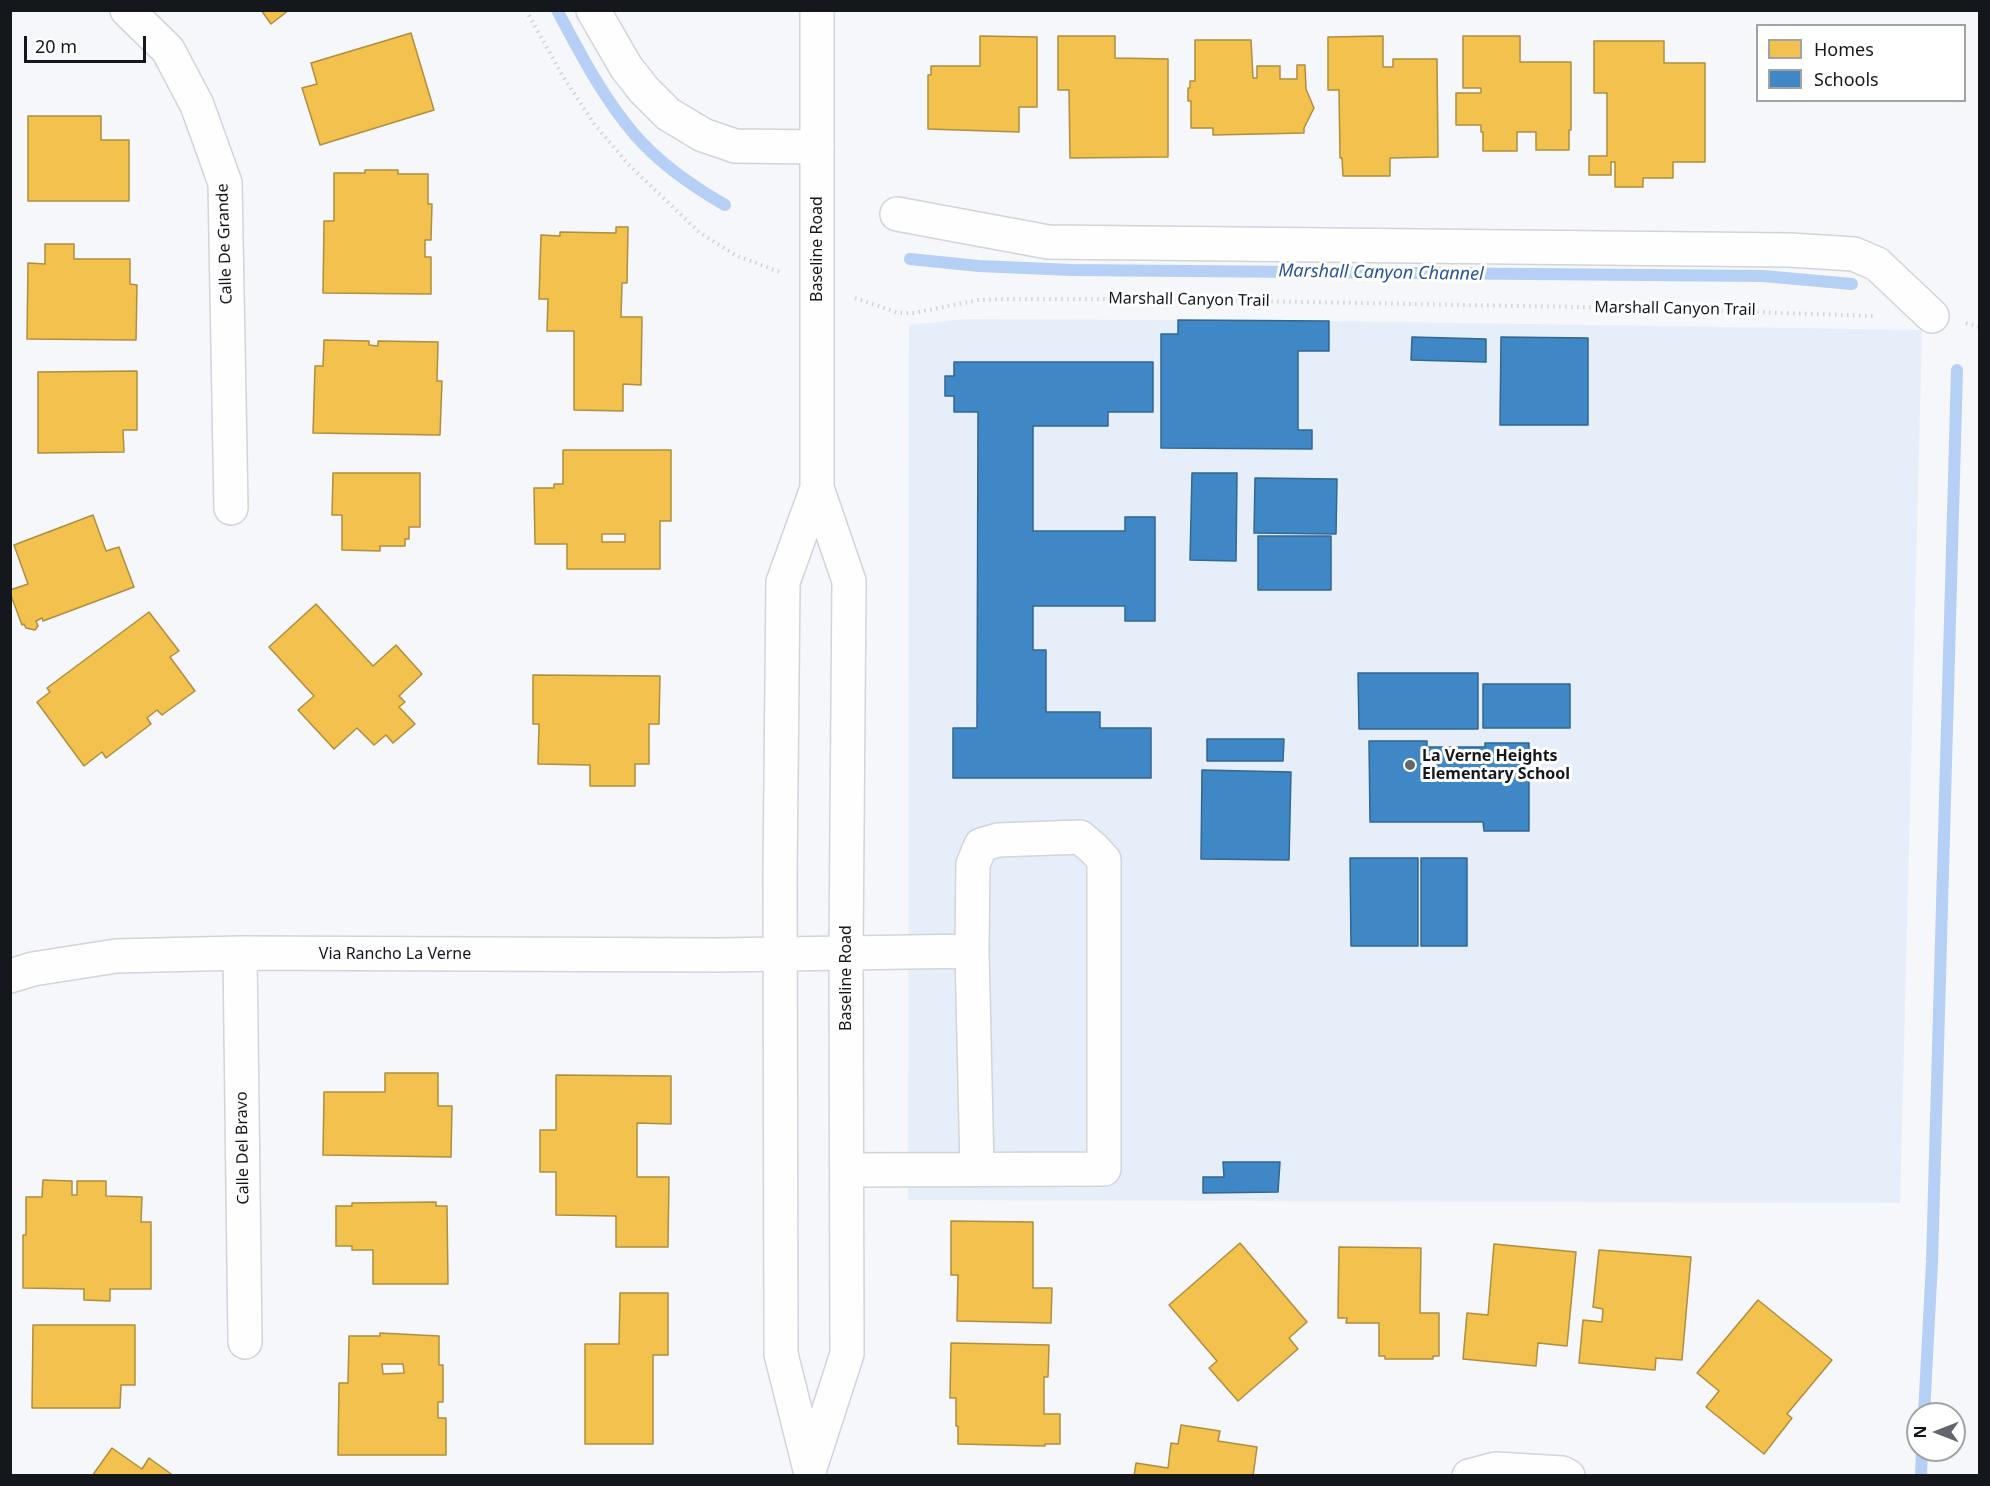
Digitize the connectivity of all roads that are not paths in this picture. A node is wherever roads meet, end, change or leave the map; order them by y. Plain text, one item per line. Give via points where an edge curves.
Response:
1 (127, 10) edge
2 (593, 10) edge
3 (817, 10) edge
4 (818, 147) junction
5 (897, 214) dead end
6 (1932, 316) road end
7 (818, 488) junction
8 (231, 508) dead end
9 (972, 951) junction
10 (240, 953) junction
11 (846, 953) junction
12 (782, 954) junction
13 (10, 976) edge
14 (977, 1169) junction
15 (847, 1170) junction
16 (245, 1342) dead end
17 (810, 1472) edge
18 (1469, 1476) edge
19 (1568, 1476) edge

1 - 8 main road, Calle De Grande via 168,51 197,105 225,183
2 - 4 main road via 644,90 668,114 694,130 735,146
3 - 4 main road, Baseline Road
4 - 7 main road, Baseline Road
5 - 6 main road via 1048,242 1789,250 1854,254 1877,264
7 - 11 main road, Baseline Road via 849,581
7 - 12 main road, Baseline Road via 783,582
9 - 11 main road, Via Rancho La Verne
9 - 14 main road
9 - 14 main road via 973,864 981,845 998,840 1080,837 1104,860 1104,1169
10 - 12 main road, Via Rancho La Verne
10 - 13 main road, Via Rancho La Verne via 116,956
10 - 16 main road, Calle Del Bravo
11 - 12 main road, Via Rancho La Verne
11 - 15 main road, Baseline Road
12 - 17 main road, Baseline Road via 781,1354
14 - 15 main road
15 - 17 main road, Baseline Road via 847,1354
18 - 19 main road via 1496,1469

